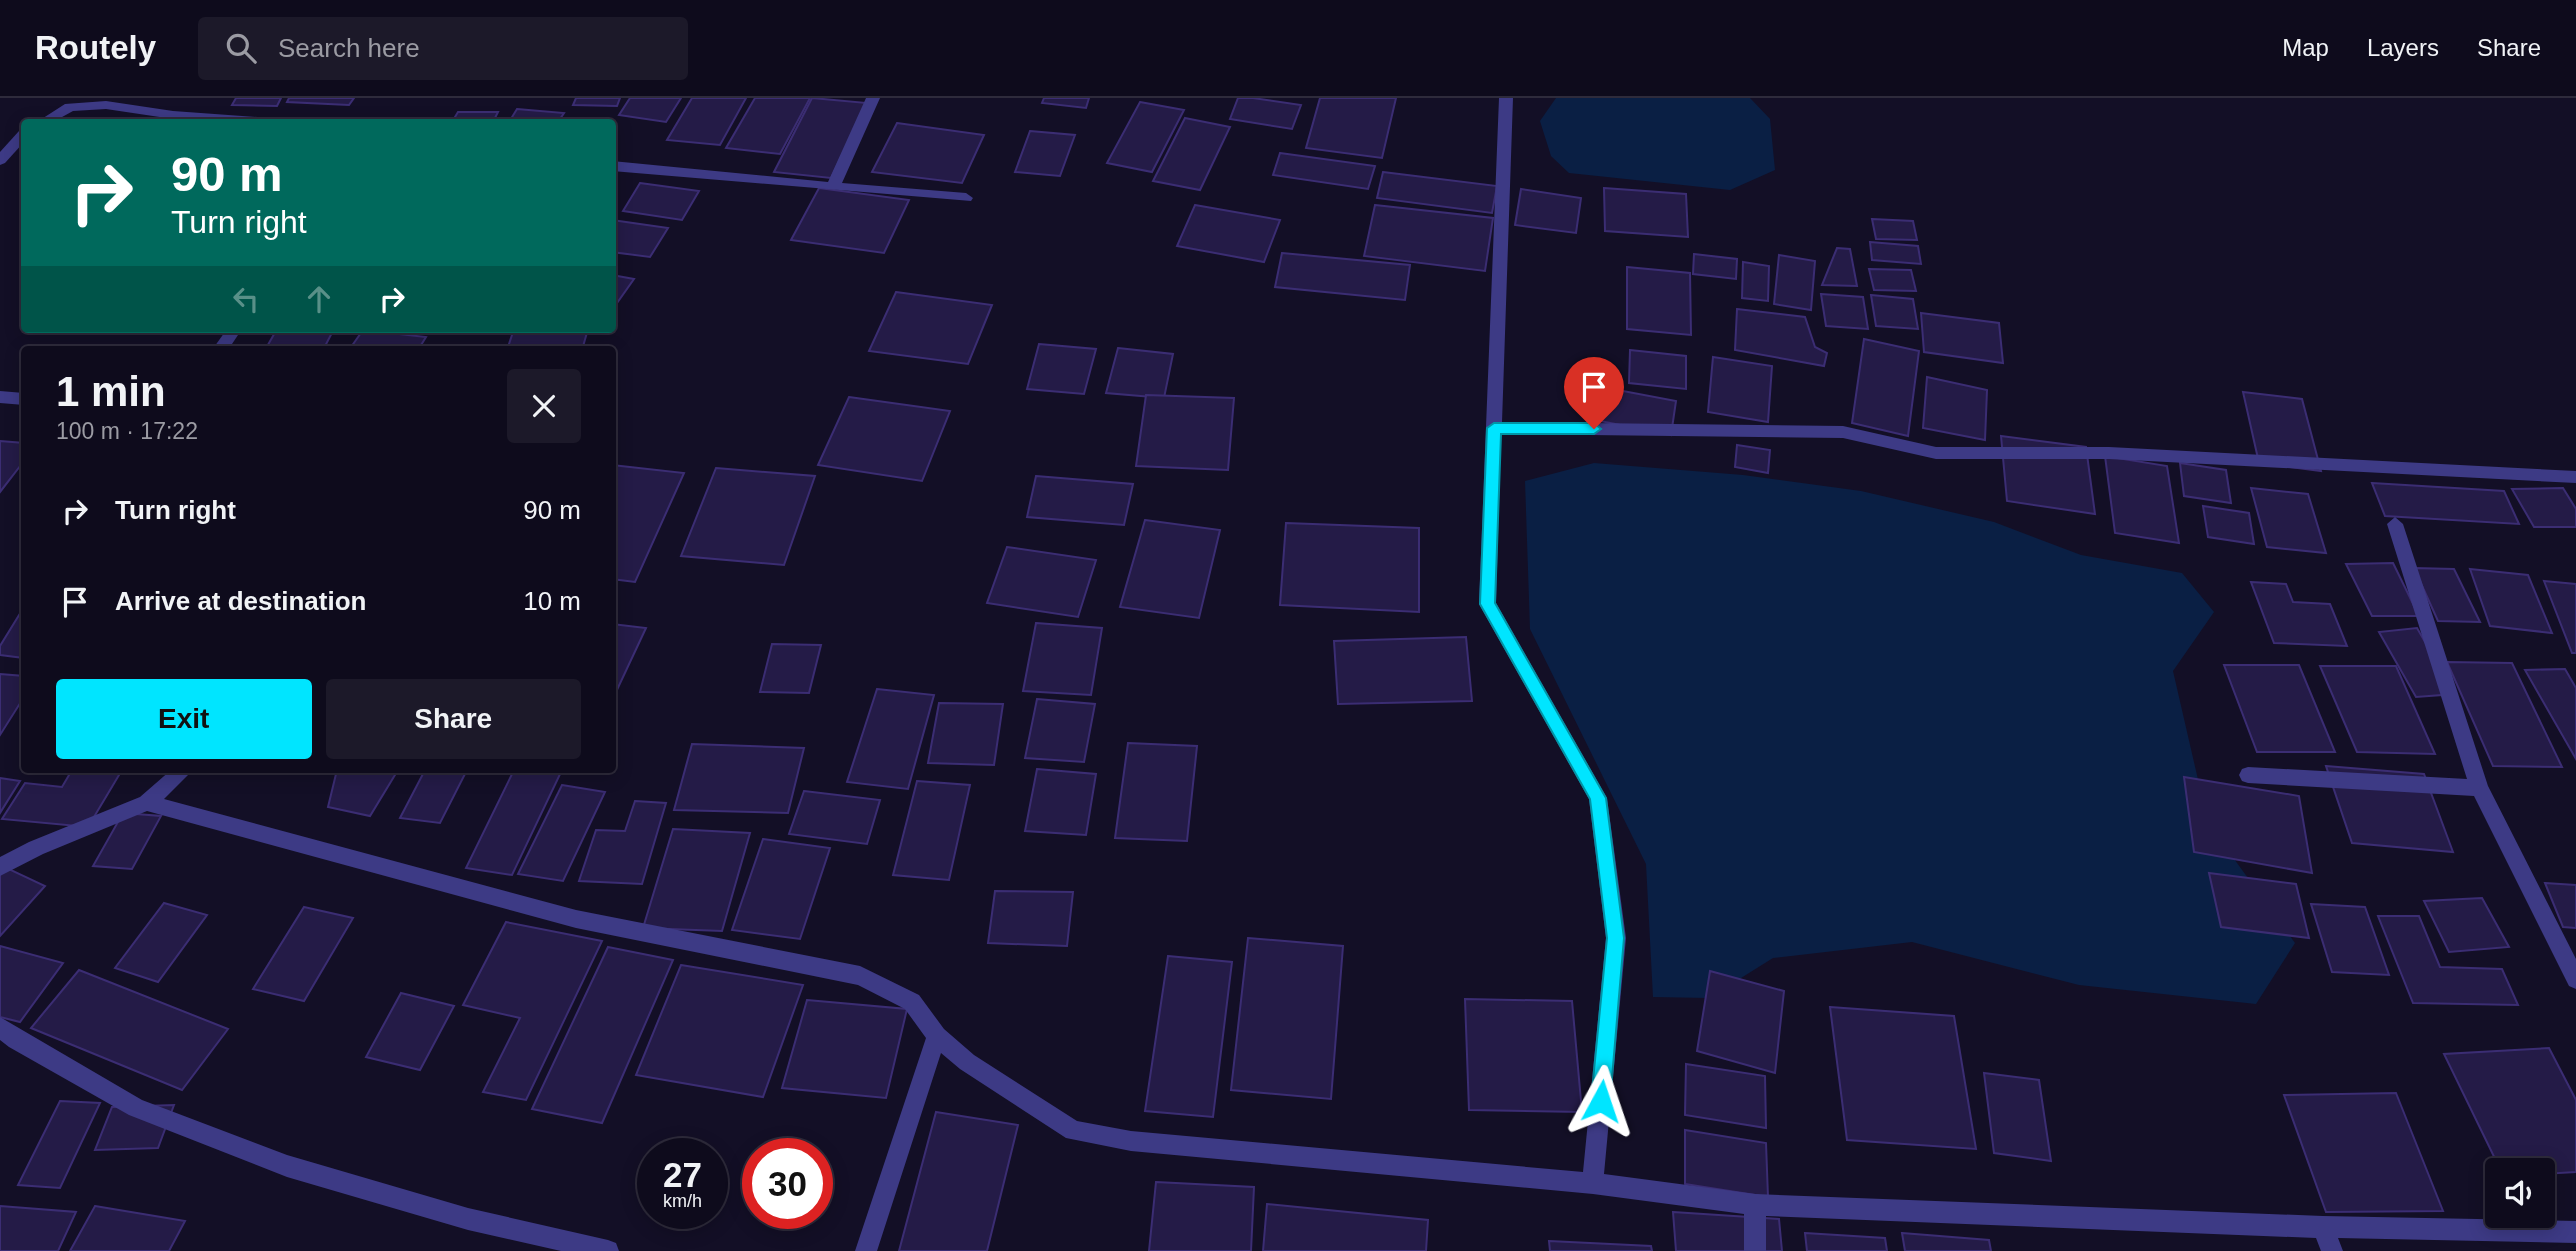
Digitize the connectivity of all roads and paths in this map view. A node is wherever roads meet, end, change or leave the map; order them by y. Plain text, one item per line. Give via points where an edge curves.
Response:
1 (873, 98) edge
2 (1506, 98) edge
3 (49, 119) edge
4 (229, 119) edge
5 (21, 137) edge
6 (0, 160) edge
7 (616, 166) edge
8 (833, 187) junction
9 (966, 198) dead end
10 (0, 397) edge
11 (21, 400) edge
12 (1494, 428) junction
13 (2576, 477) edge
14 (2395, 524) dead end
15 (181, 773) edge
16 (2248, 775) dead end
17 (2479, 788) junction
18 (148, 803) junction
19 (0, 867) edge
20 (2576, 979) edge
21 (0, 1027) edge
22 (937, 1036) junction
23 (1593, 1183) junction
24 (1755, 1205) junction
25 (2323, 1227) junction
26 (2576, 1232) edge
27 (608, 1251) edge
28 (866, 1251) edge
29 (1755, 1251) edge
30 (2332, 1251) edge

1 - 8 street
2 - 12 street
3 - 4 street via 71,107 106,105
5 - 6 street
7 - 8 street
8 - 9 street
10 - 11 street
12 - 13 street via 1843,432 1936,453 2109,453
12 - 23 street via 1488,604 1598,798 1616,938
14 - 17 street
15 - 18 street
16 - 17 street
17 - 20 street
18 - 19 street
18 - 22 street via 576,919 860,976 912,1002
21 - 27 street via 136,1108 286,1166 468,1219
22 - 23 street via 967,1062 1073,1131 1131,1141
22 - 28 street
23 - 24 street
24 - 25 street
24 - 29 street
25 - 26 street
25 - 30 street

